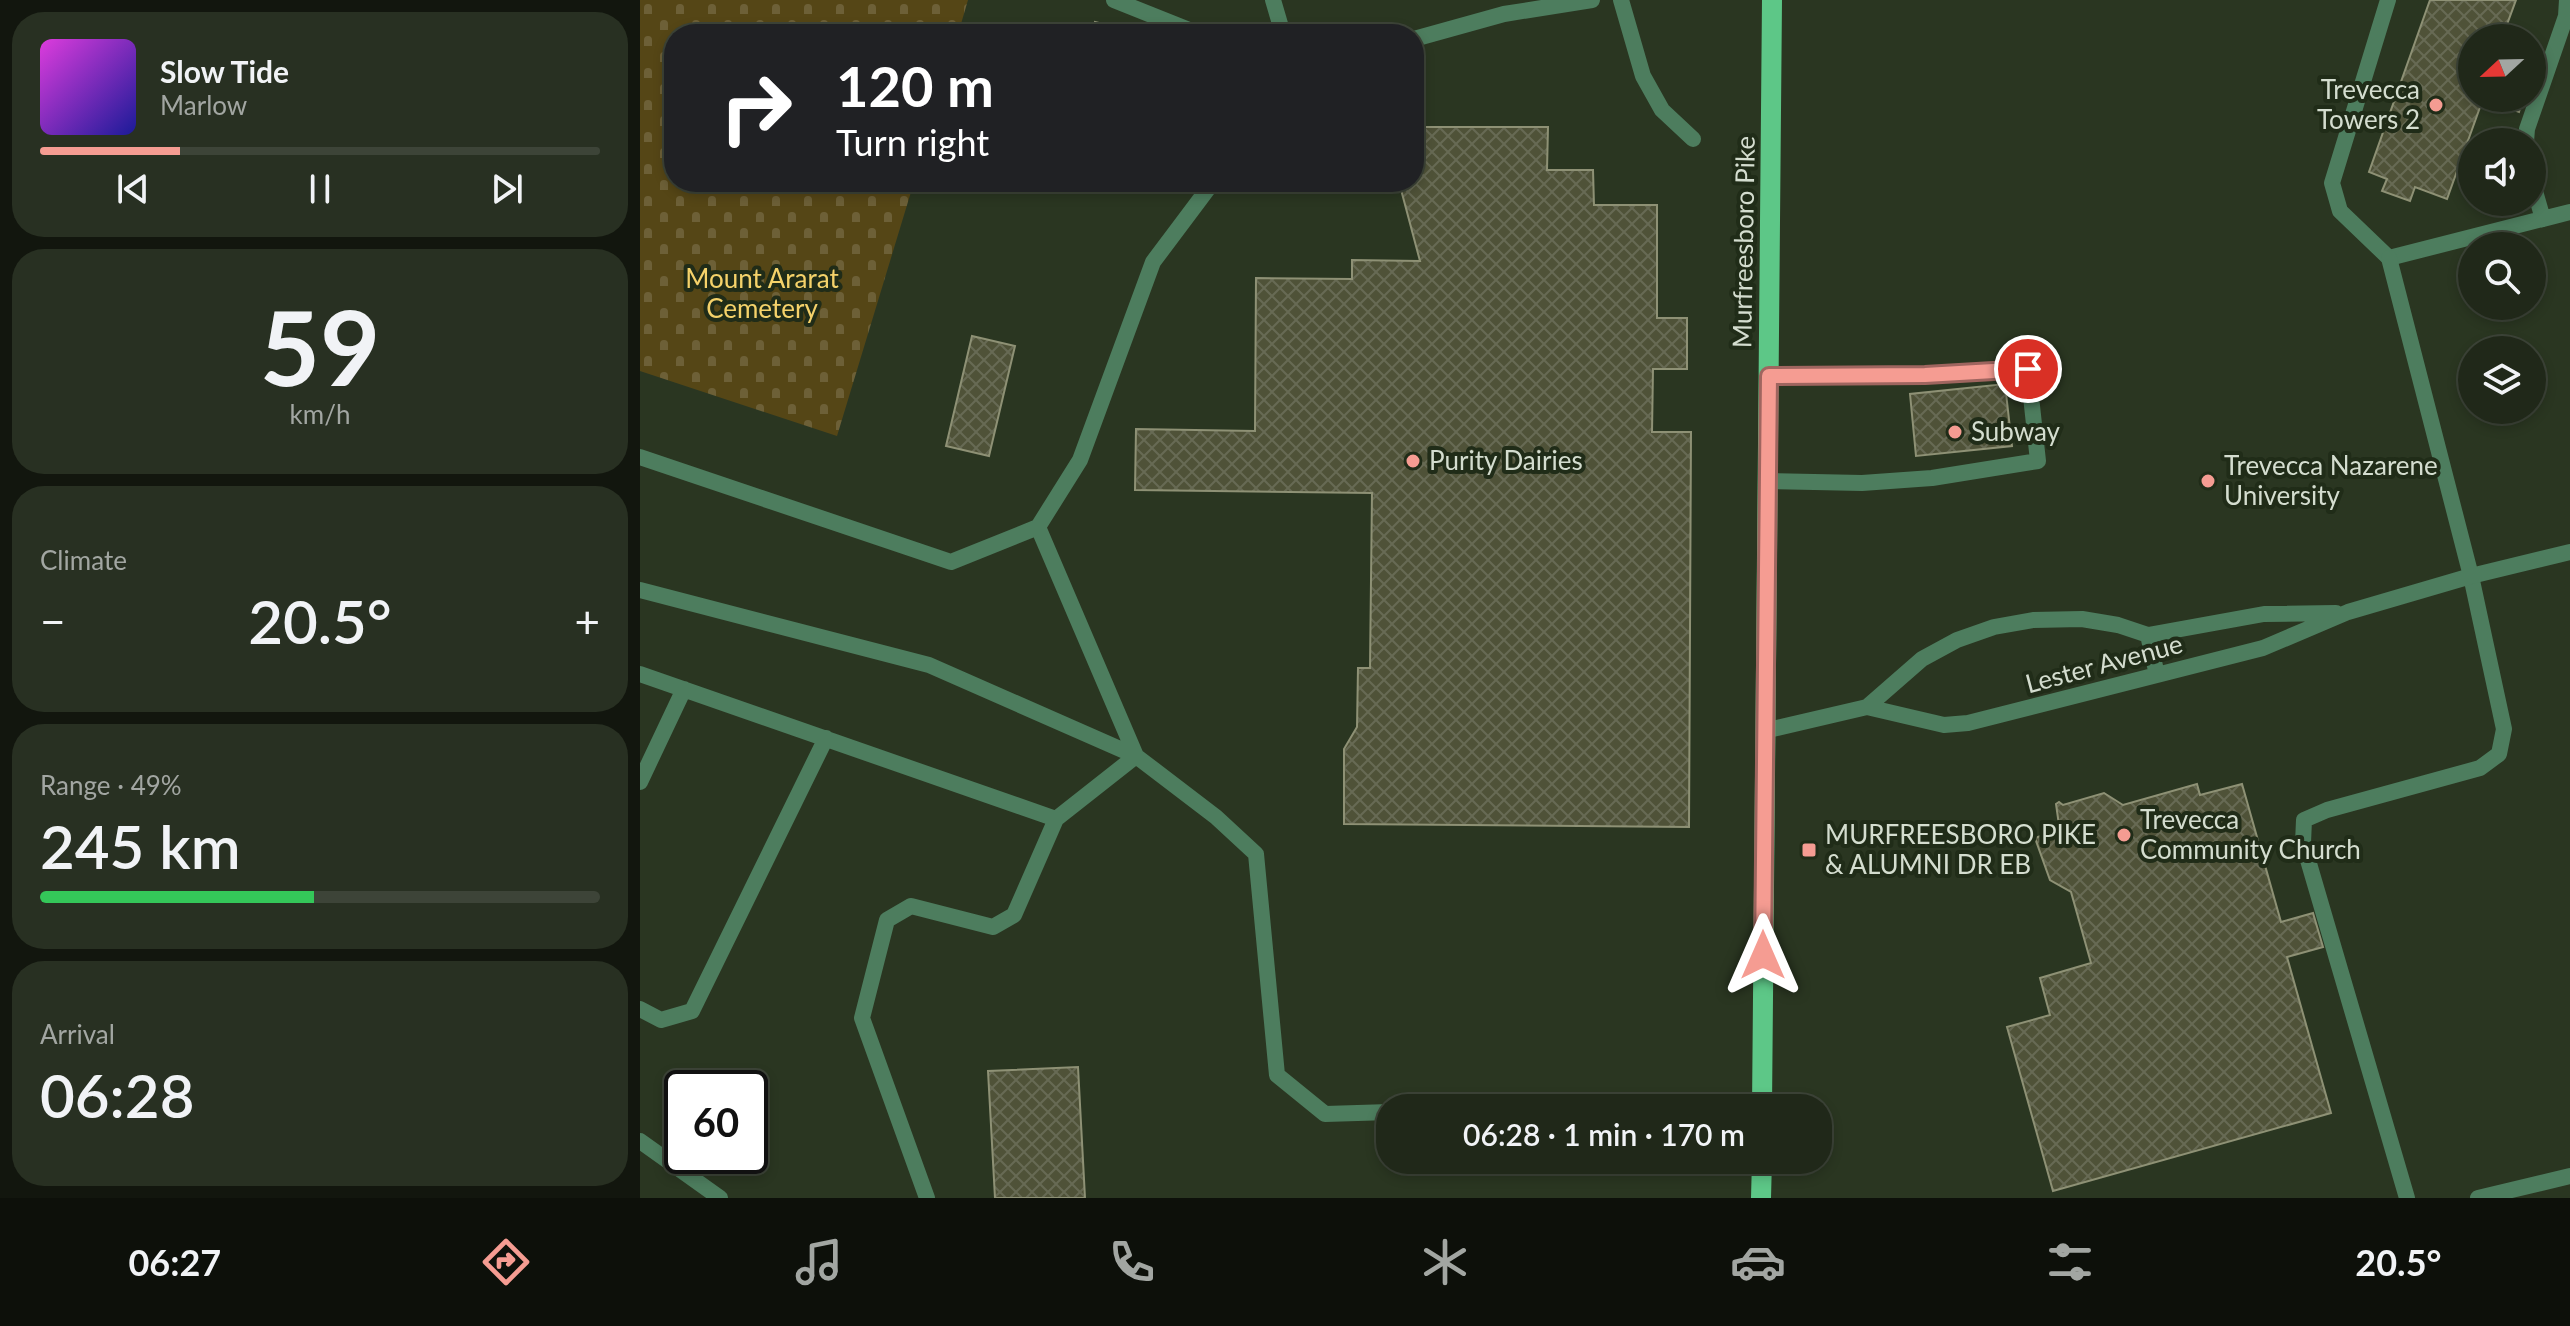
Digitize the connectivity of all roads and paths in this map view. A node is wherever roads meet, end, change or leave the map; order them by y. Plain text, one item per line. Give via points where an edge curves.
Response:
1 (1114, 0) edge
2 (1273, 0) edge
3 (1592, 0) edge
4 (1621, 0) edge
5 (1772, 0) edge
6 (2388, 0) edge
7 (2567, 0) edge
8 (1174, 24) edge
9 (1280, 24) edge
10 (1424, 36) edge
11 (2527, 128) edge
12 (1693, 139) dead end
13 (1206, 192) edge
14 (2570, 212) edge
15 (2542, 216) edge
16 (2543, 219) junction
17 (2389, 258) junction
18 (1769, 376) junction
19 (640, 457) edge
20 (1768, 481) junction
21 (1038, 527) junction
22 (2570, 552) edge
23 (2471, 576) junction
24 (640, 590) edge
25 (2348, 612) junction
26 (2148, 635) junction
27 (640, 674) edge
28 (2157, 675) junction
29 (684, 689) junction
30 (1867, 707) junction
31 (1764, 731) junction
32 (826, 738) junction
33 (1136, 756) junction
34 (640, 782) edge
35 (1056, 819) junction
36 (640, 1009) edge
37 (1762, 1094) edge
38 (1376, 1112) edge
39 (640, 1141) edge
40 (1762, 1174) edge
41 (2570, 1176) edge
42 (720, 1198) edge
43 (927, 1198) edge
44 (1761, 1198) edge
45 (2407, 1198) edge
46 (2478, 1198) edge

1 - 8 street
2 - 9 street
3 - 10 street via 1504,14
4 - 12 street via 1643,76 1662,110
5 - 18 main road, Murfreesboro Pike
6 - 17 street via 2332,183 2340,211
7 - 11 street
13 - 21 street via 1153,262 1080,460
14 - 16 street
15 - 16 street
16 - 17 street
17 - 23 street
18 - 20 main road, Murfreesboro Pike
18 - 20 street via 2028,369 2038,461 1904,480
19 - 21 street via 951,562
20 - 31 main road, Murfreesboro Pike
21 - 33 street
22 - 23 street, Lester Avenue
23 - 25 street, Lester Avenue
23 - 45 street via 2504,729 2499,754 2480,768 2304,820 2303,843
24 - 33 street via 929,665
25 - 26 street, Lester Avenue via 2264,614
25 - 28 street, Lester Avenue via 2263,648
26 - 28 street
26 - 30 street, Lester Avenue via 2082,619 1994,627 1922,659
27 - 29 street
28 - 30 street, Lester Avenue via 1968,723 1944,725
29 - 32 street
29 - 34 street
30 - 31 street, Lester Avenue
31 - 37 main road, Murfreesboro Pike
32 - 35 street
32 - 36 street via 692,1011 661,1020
33 - 35 street
33 - 38 street via 1256,854 1277,1075 1325,1114
35 - 43 street via 1014,915 993,927 911,906 887,920 862,1018
39 - 42 street
40 - 44 main road
41 - 46 street

